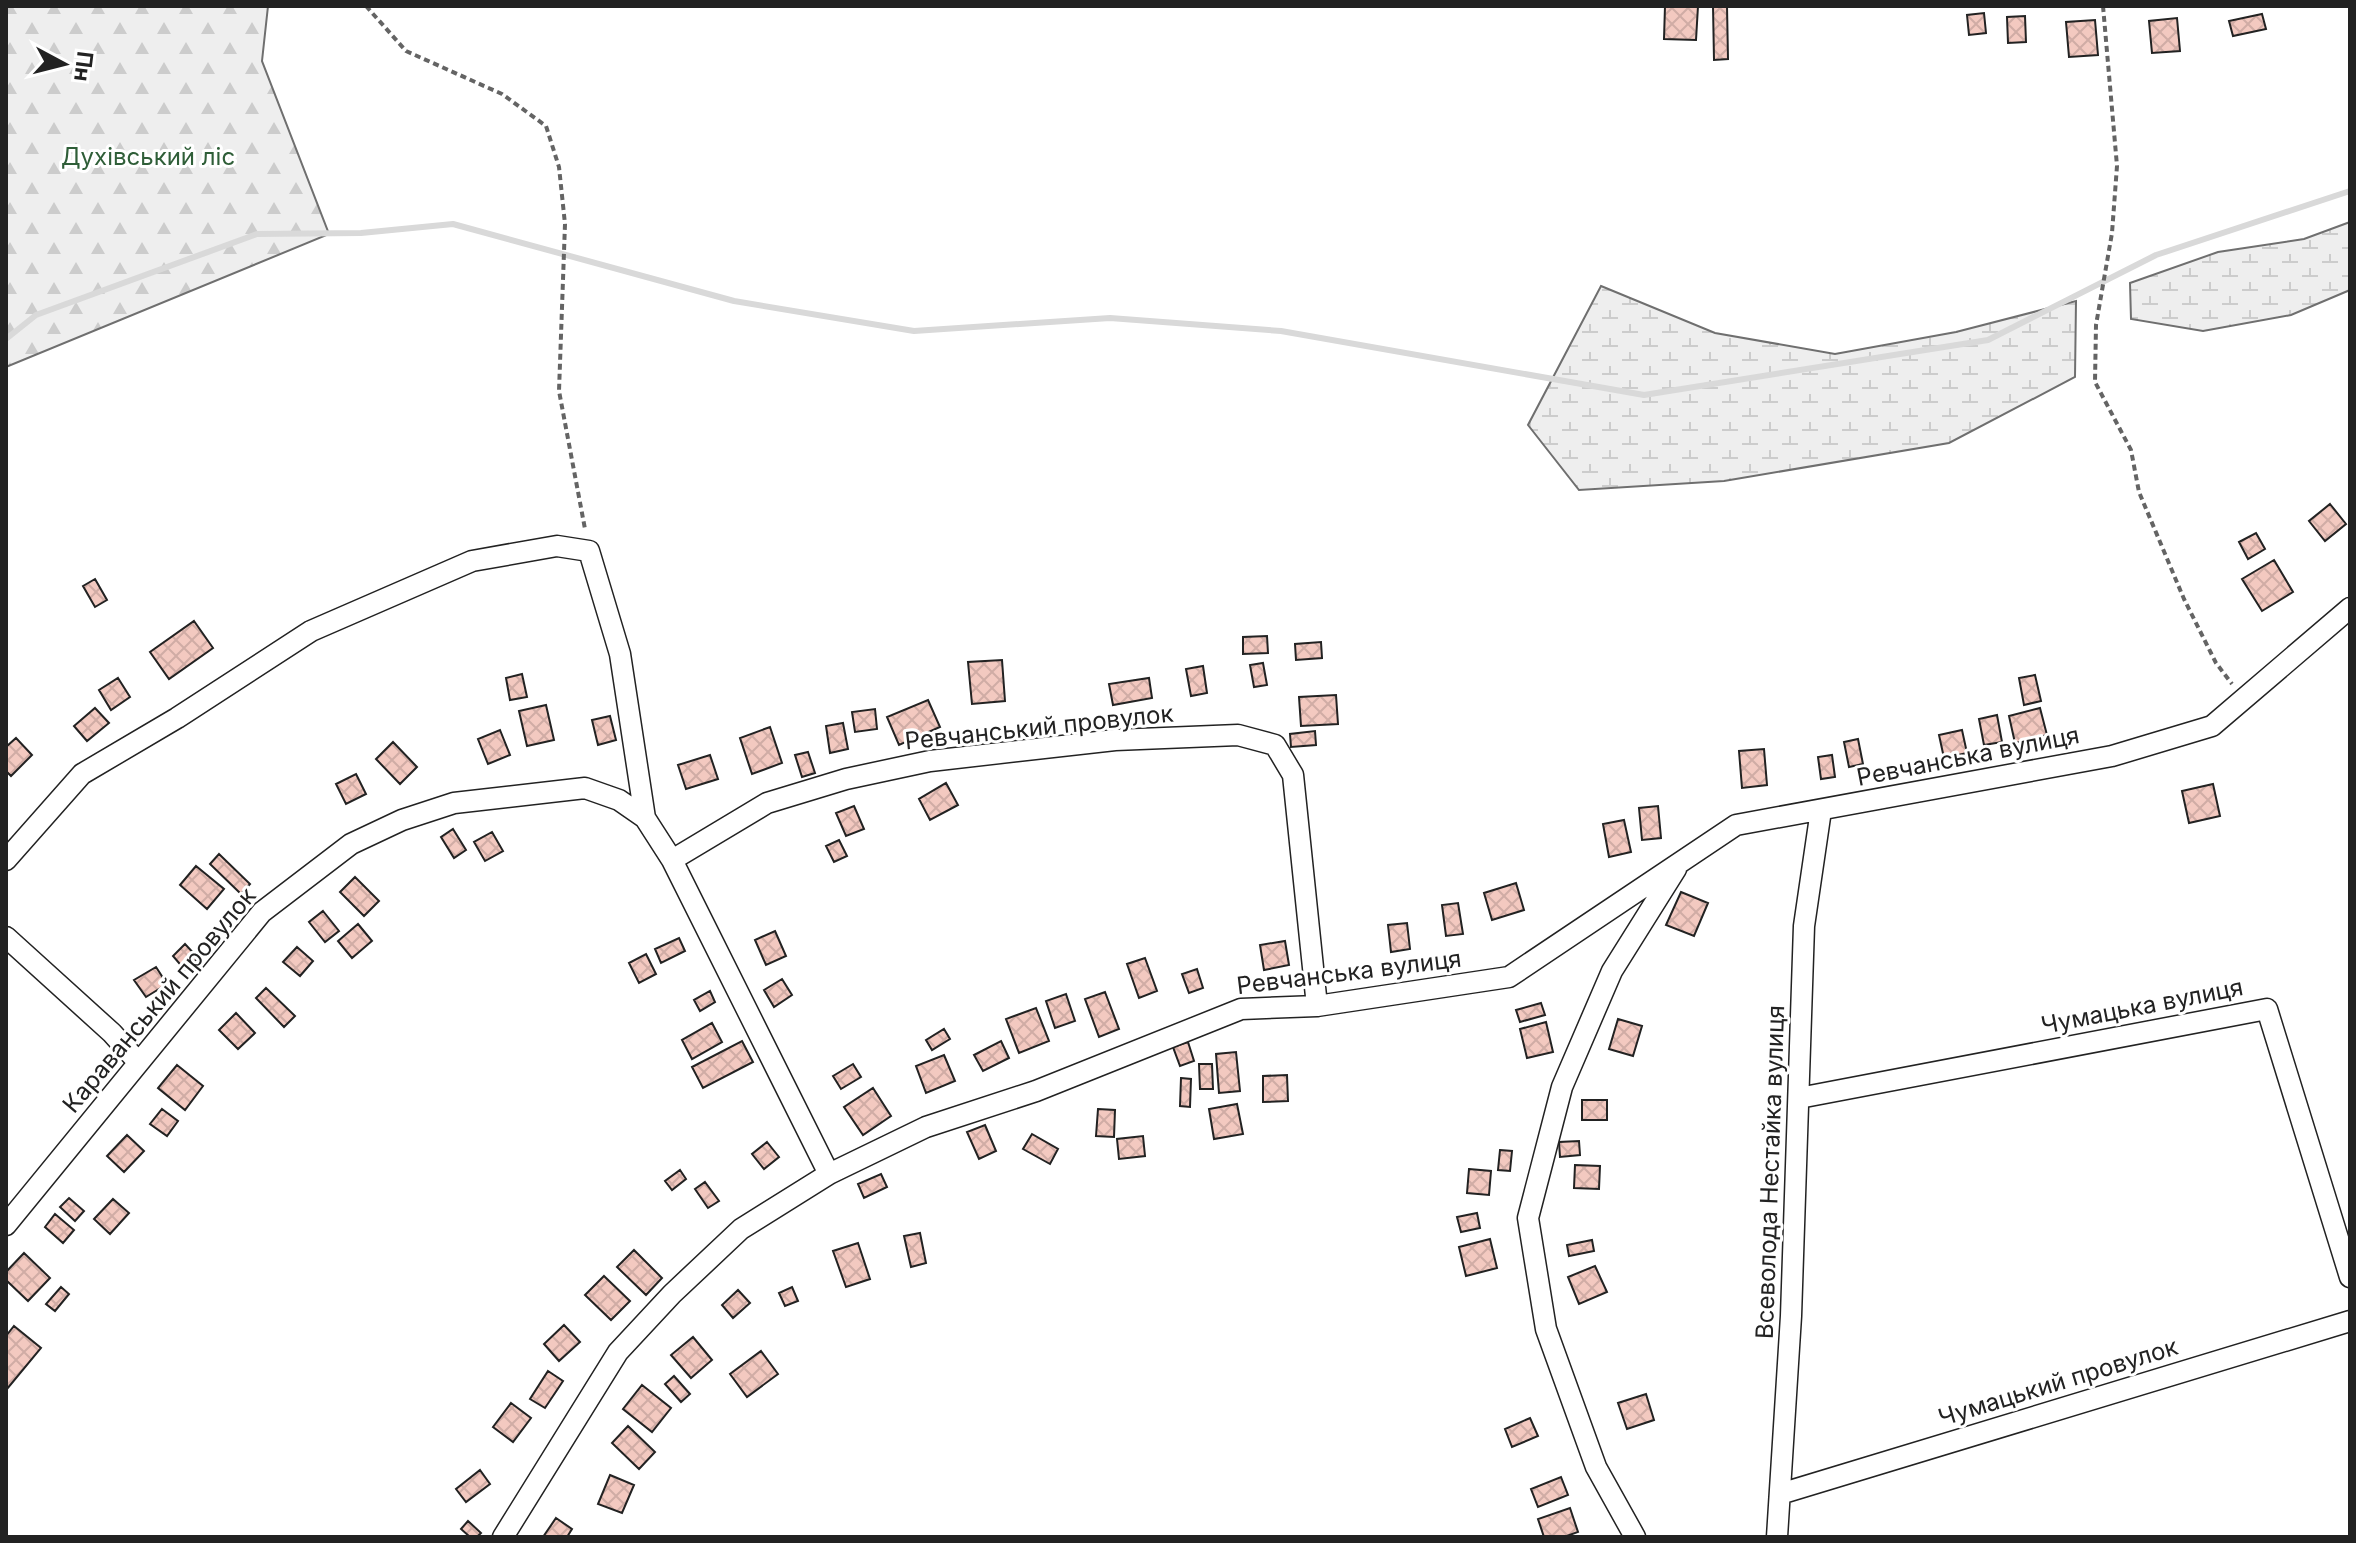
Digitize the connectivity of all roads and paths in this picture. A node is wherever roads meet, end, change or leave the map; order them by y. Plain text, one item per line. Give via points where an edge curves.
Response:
1 (366, 6) edge
2 (2103, 6) edge
3 (589, 551) junction
4 (2350, 608) edge
5 (2243, 698) junction
6 (1821, 810) junction
7 (645, 818) junction
8 (6, 860) edge
9 (672, 860) junction
10 (1681, 863) junction
11 (6, 937) edge
12 (1317, 1006) junction
13 (138, 1062) junction
14 (1799, 1098) junction
15 (829, 1174) junction
16 (6, 1225) edge
17 (2350, 1277) edge
18 (2350, 1321) edge
19 (1780, 1494) junction
20 (503, 1537) edge
21 (1635, 1537) edge
22 (1777, 1537) edge

1 - 3 path via 406,51 502,94 546,126 559,167 565,224 559,391
2 - 5 path via 2117,166 2096,325 2095,382 2131,450 2139,492 2184,599 2216,663
3 - 7 street via 620,654
3 - 8 street via 557,546 472,561 311,631 82,774
4 - 5 street, Ревчанська вулиця
5 - 6 street, Ревчанська вулиця via 2212,726 2112,756
6 - 10 street, Ревчанська вулиця via 1736,825
6 - 14 street, Всеволода Нестайка вулиця via 1804,926
7 - 9 street, Караванський провулок
7 - 13 street, Караванський провулок via 619,800 585,788 523,793 454,803 351,844 262,912
9 - 12 street, Ревчанський провулок via 767,803 888,770 1115,740 1238,735 1275,745 1293,775
9 - 15 street
10 - 12 street, Ревчанська вулиця via 1509,977
10 - 21 street via 1612,971 1562,1087 1528,1218 1546,1329 1596,1467
11 - 13 street
12 - 15 street, Ревчанська вулиця via 1241,1009 1036,1091 926,1127
13 - 16 street, Караванський провулок
14 - 17 street, Чумацька вулиця via 2267,1009
14 - 19 street, Всеволода Нестайка вулиця
15 - 20 street, Ревчанська вулиця via 741,1229 618,1352
18 - 19 street, Чумацький провулок
19 - 22 street, Всеволода Нестайка вулиця

